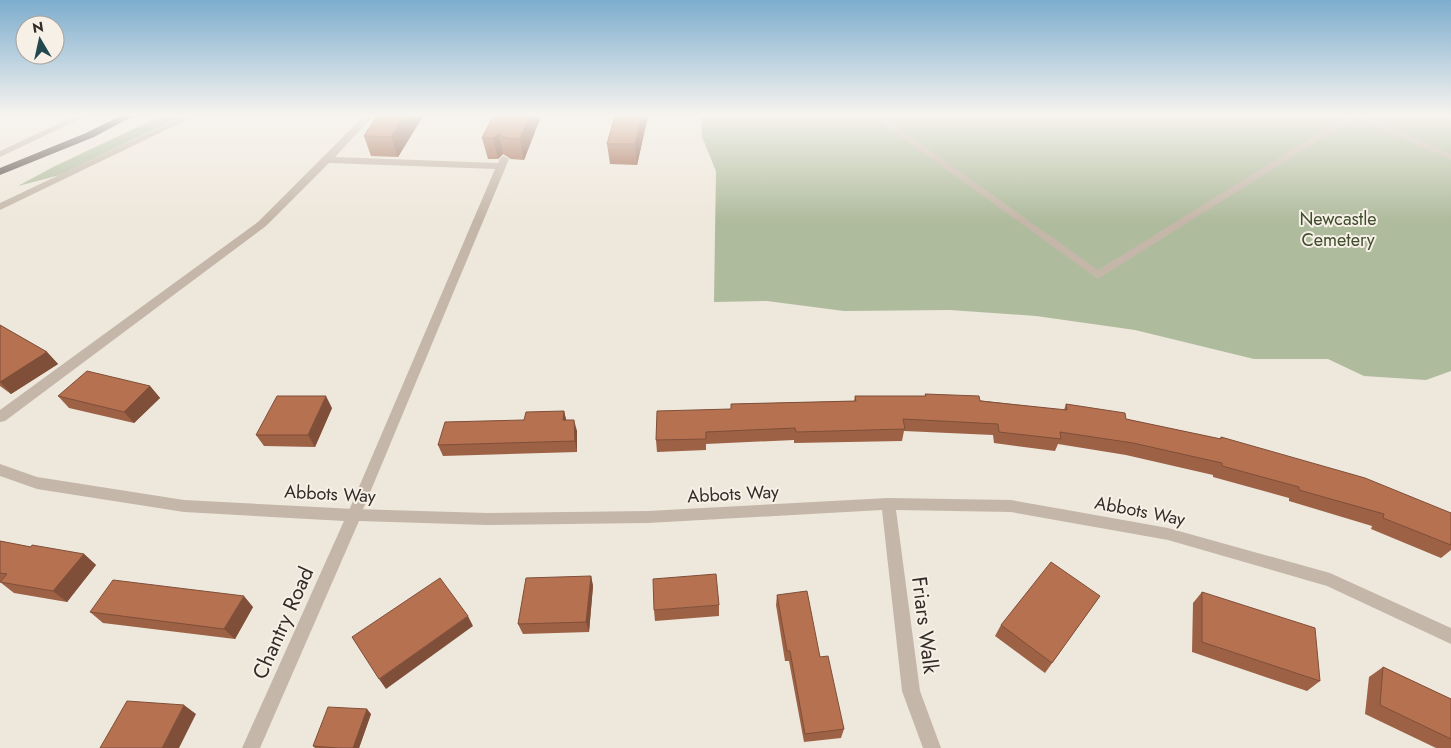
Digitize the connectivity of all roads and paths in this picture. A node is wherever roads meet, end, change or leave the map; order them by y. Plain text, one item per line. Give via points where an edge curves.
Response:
1 (51, 151) edge
2 (118, 151) edge
3 (336, 151) edge
4 (925, 151) edge
5 (1296, 151) edge
6 (1437, 151) edge
7 (1451, 157) edge
8 (328, 160) junction
9 (0, 172) edge
10 (0, 207) edge
11 (0, 417) edge
12 (0, 470) edge
13 (888, 504) junction
14 (354, 515) junction
15 (1451, 636) edge
16 (251, 748) edge
17 (932, 748) edge

1 - 9 highway
2 - 10 street
3 - 8 street
4 - 5 street via 1098,275
6 - 7 street
8 - 11 street via 262,224
8 - 14 street, Chantry Road via 503,162
12 - 14 street, Abbots Way via 37,483 184,506
13 - 14 street, Abbots Way via 638,517 487,519
13 - 15 street, Abbots Way via 1011,506 1168,534 1330,580
13 - 17 street, Friars Walk via 912,692
14 - 16 street, Chantry Road

